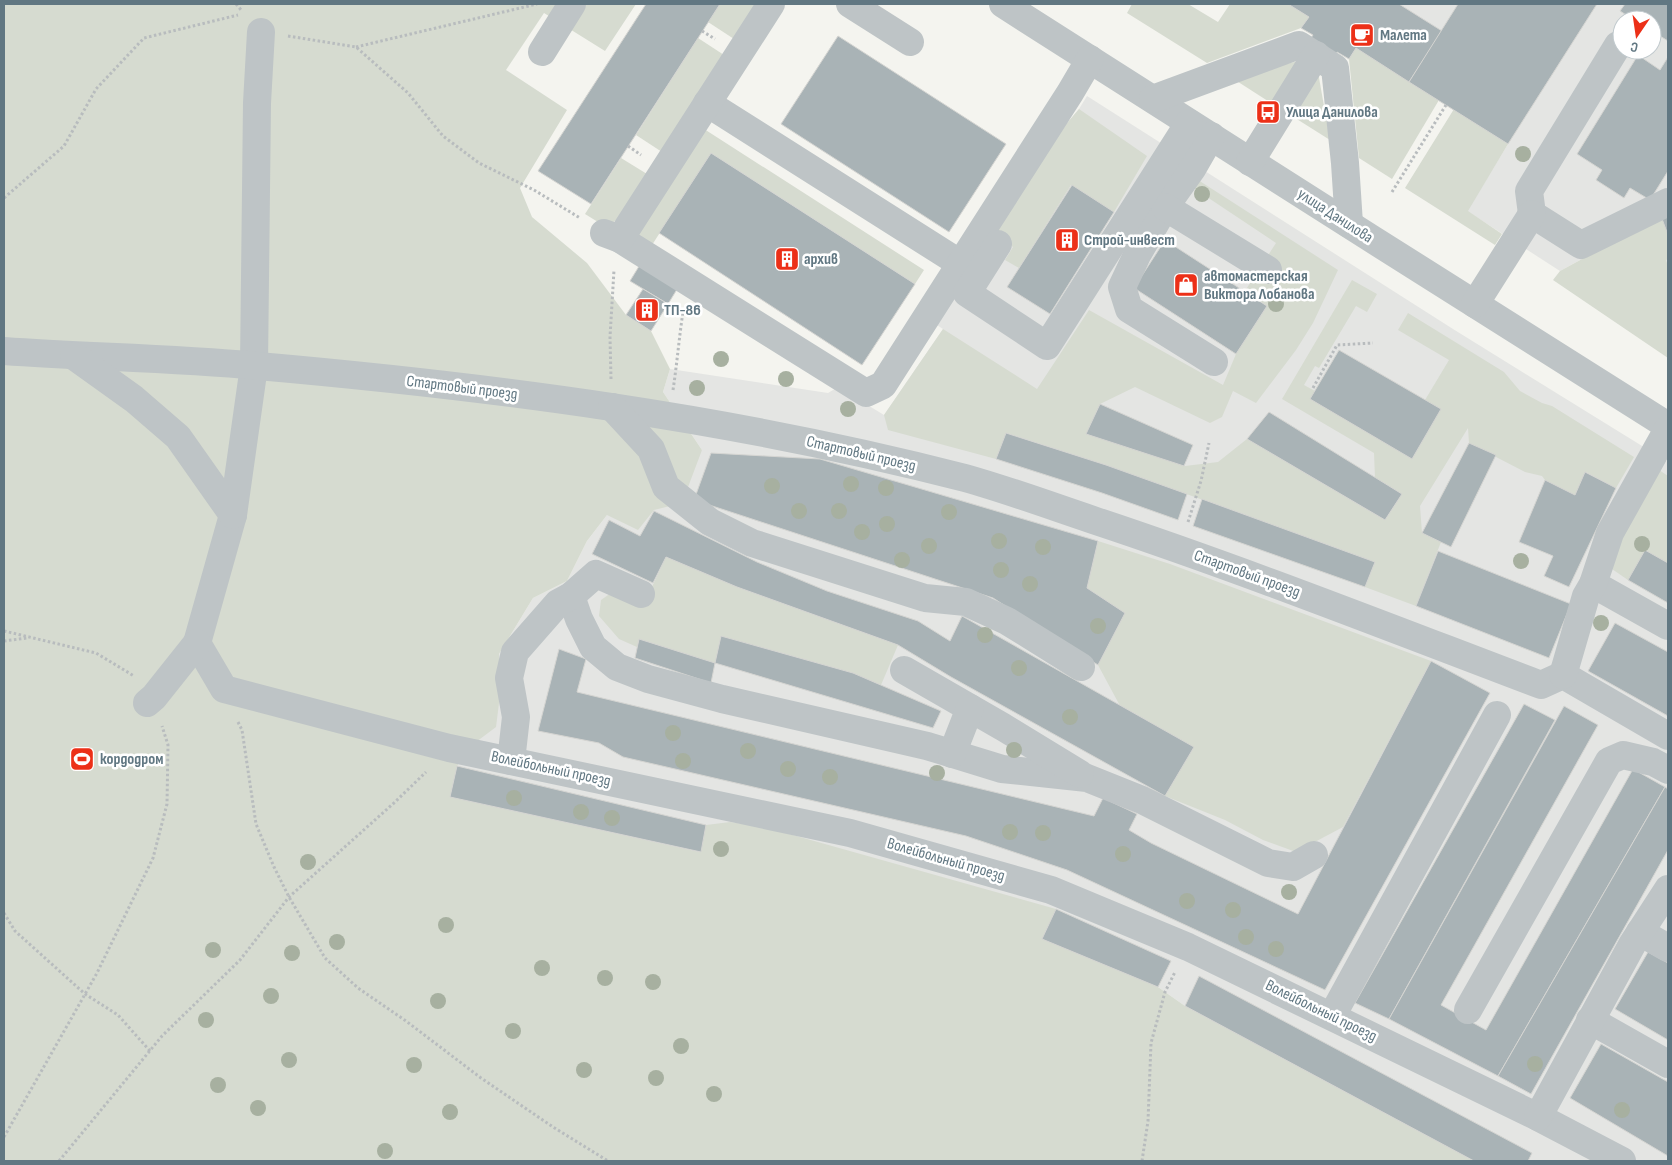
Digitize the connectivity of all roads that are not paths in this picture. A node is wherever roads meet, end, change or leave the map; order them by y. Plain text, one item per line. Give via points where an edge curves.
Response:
1 (572, 4) edge
2 (771, 4) edge
3 (850, 4) edge
4 (1003, 4) edge
5 (261, 32) road end
6 (910, 42) dead end
7 (542, 52) dead end
8 (1316, 55) junction
9 (1612, 55) edge
10 (1090, 59) junction
11 (1153, 99) junction
12 (707, 103) junction
13 (1200, 129) junction
14 (1250, 162) junction
15 (1668, 202) edge
16 (1166, 207) junction
17 (1532, 214) junction
18 (1349, 224) junction
19 (998, 244) dead end
20 (961, 264) junction
21 (1268, 270) dead end
22 (1475, 304) junction
23 (4, 351) edge
24 (74, 356) junction
25 (1214, 362) dead end
26 (254, 366) junction
27 (612, 407) junction
28 (1668, 427) edge
29 (233, 516) junction
30 (1593, 584) junction
31 (641, 594) dead end
32 (571, 596) junction
33 (1668, 626) edge
34 (197, 643) junction
35 (1081, 667) dead end
36 (904, 670) dead end
37 (1563, 675) junction
38 (150, 700) road end
39 (970, 708) junction
40 (1497, 715) dead end
41 (1668, 736) edge
42 (952, 754) junction
43 (511, 761) junction
44 (1668, 770) edge
45 (1087, 778) junction
46 (1314, 855) dead end
47 (1668, 888) edge
48 (1640, 932) junction
49 (1668, 948) edge
50 (1468, 1010) dead end
51 (1332, 1016) junction
52 (1590, 1020) junction
53 (1668, 1064) edge
54 (1538, 1117) junction
55 (1622, 1161) edge

1 - 7 street
2 - 12 street
3 - 6 street
4 - 10 street, улица Данилова
5 - 26 street
8 - 11 street via 1299,45
8 - 14 street
8 - 18 street via 1335,68
9 - 17 street via 1529,191
10 - 11 street, улица Данилова
10 - 20 street
11 - 13 street, улица Данилова
12 - 20 street
12 - 20 street via 612,236 866,393 884,385
13 - 14 street, улица Данилова
13 - 16 street via 1192,169
13 - 19 street via 1047,346 967,293
14 - 18 street, улица Данилова
15 - 17 street via 1581,245
16 - 21 street
16 - 25 street via 1122,287 1129,309
17 - 22 street
18 - 22 street, улица Данилова
22 - 28 street, улица Данилова
23 - 24 street, Стартовый проезд
24 - 26 street, Стартовый проезд
24 - 29 street via 134,398 178,437
26 - 27 street, Стартовый проезд via 428,383
26 - 29 street
27 - 35 street via 651,449 666,487 710,522 752,543 925,598 966,602 1007,620
27 - 37 street, Стартовый проезд via 744,429 970,480 1180,549 1541,685
28 - 30 street via 1610,533
29 - 34 street
30 - 33 street
30 - 37 street via 1586,596
31 - 32 street via 596,574
32 - 42 street via 593,647 617,667 648,679 713,696
32 - 43 street via 558,603 515,652 509,678 516,717
34 - 38 street
34 - 43 street, Волейбольный проезд via 224,689
36 - 39 street
37 - 41 street
39 - 42 street
39 - 45 street
40 - 51 street
42 - 45 street via 1002,769
43 - 51 street, Волейбольный проезд via 850,833 1051,890 1188,947
44 - 50 street via 1653,762 1623,755 1609,761
45 - 46 street via 1142,800 1268,863 1293,867
47 - 48 street
48 - 49 street
48 - 52 street
51 - 54 street, Волейбольный проезд
52 - 53 street
52 - 54 street
54 - 55 street, Волейбольный проезд

